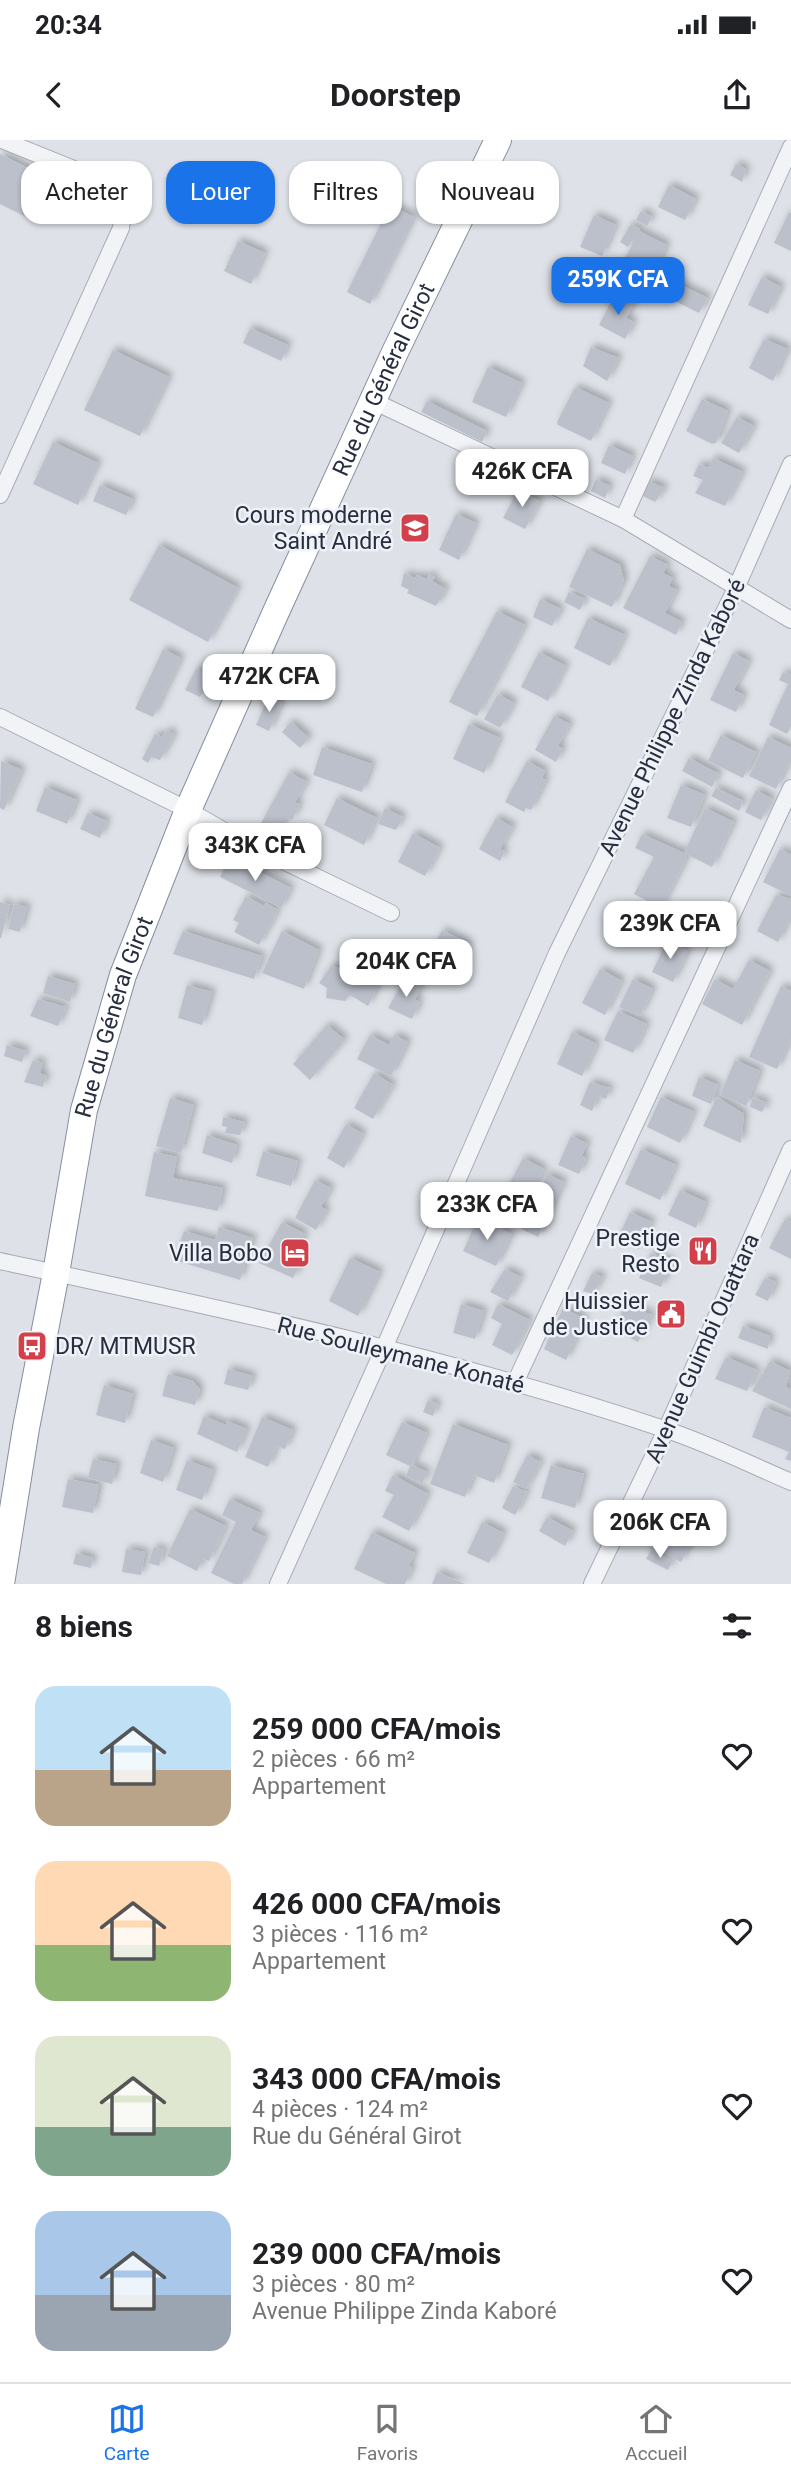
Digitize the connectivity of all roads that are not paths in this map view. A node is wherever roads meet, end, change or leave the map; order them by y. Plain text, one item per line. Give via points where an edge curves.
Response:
1 (2, 140) edge
2 (498, 140) edge
3 (791, 147) edge
4 (373, 401) junction
5 (791, 464) edge
6 (0, 495) edge
7 (623, 519) junction
8 (737, 586) junction
9 (791, 620) edge
10 (0, 717) edge
11 (791, 788) edge
12 (188, 810) junction
13 (391, 913) dead end
14 (791, 1149) edge
15 (785, 1179) edge
16 (0, 1261) edge
17 (56, 1273) junction
18 (384, 1348) junction
19 (515, 1383) junction
20 (666, 1430) junction
21 (791, 1482) edge
22 (2, 1568) edge
23 (278, 1584) edge
24 (592, 1584) edge

1 - 6 street via 111,184 124,203 121,228
2 - 4 highway, Rue du Général Girot
3 - 7 street
4 - 7 street
4 - 12 highway, Rue du Général Girot
5 - 8 street, Avenue Philippe Zinda Kaboré
7 - 8 street
8 - 9 street
8 - 18 street, Avenue Philippe Zinda Kaboré via 557,953
10 - 12 street
11 - 19 street
12 - 13 street
12 - 17 highway, Rue du Général Girot via 123,975 101,1049 84,1110
14 - 15 street, Avenue Guimbi Ouattara
15 - 20 street, Avenue Guimbi Ouattara
16 - 17 street, Rue Soulleymane Konaté
17 - 18 street, Rue Soulleymane Konaté
17 - 22 highway, Rue du Général Girot
18 - 19 street, Rue Soulleymane Konaté
18 - 23 street, Avenue Philippe Zinda Kaboré
19 - 20 street, Rue Soulleymane Konaté
20 - 21 street, Rue Soulleymane Konaté
20 - 24 street, Avenue Guimbi Ouattara

